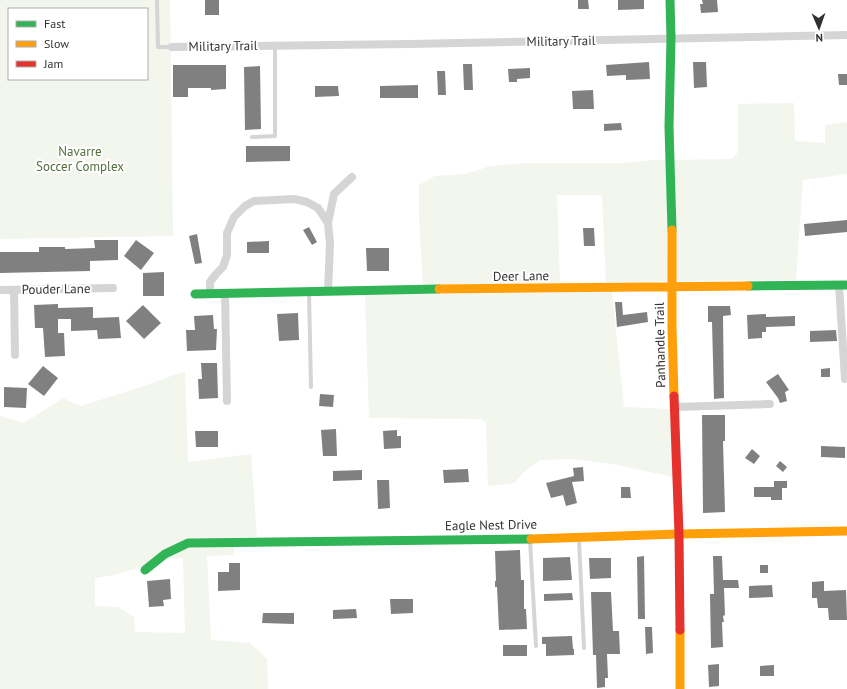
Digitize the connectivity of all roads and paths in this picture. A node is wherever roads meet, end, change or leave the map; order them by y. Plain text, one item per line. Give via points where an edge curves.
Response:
1 (157, 0) edge
2 (670, 0) edge
3 (847, 35) edge
4 (671, 38) junction
5 (275, 45) junction
6 (172, 47) joint
7 (252, 137) dead end
8 (352, 177) dead end
9 (328, 223) junction
10 (843, 285) edge
11 (672, 286) junction
12 (113, 288) dead end
13 (0, 290) edge
14 (14, 290) junction
15 (328, 291) junction
16 (309, 292) junction
17 (210, 293) junction
18 (225, 293) junction
19 (195, 294) dead end
20 (15, 355) dead end
21 (845, 379) dead end
22 (310, 387) dead end
23 (227, 402) dead end
24 (770, 404) dead end
25 (675, 407) junction
26 (847, 531) edge
27 (679, 534) junction
28 (530, 538) junction
29 (579, 538) junction
30 (145, 570) dead end
31 (536, 646) dead end
32 (584, 648) dead end
33 (680, 689) edge

1 - 6 lane via 158,47
2 - 4 street, Panhandle Trail
3 - 4 street, Military Trail
4 - 5 street, Military Trail
4 - 11 street, Panhandle Trail via 669,127
5 - 6 street, Military Trail
5 - 7 lane, Military Trail via 275,136
8 - 9 street via 334,194
9 - 15 street
9 - 17 street via 318,208 294,199 254,202 245,206 234,218 227,233 227,255 223,267 210,282
10 - 11 street, Deer Lane
10 - 21 street
11 - 15 street, Deer Lane
11 - 25 street, Panhandle Trail
12 - 14 street, Pouder Lane
13 - 14 street, Pouder Lane
14 - 20 street
15 - 16 street, Deer Lane
16 - 18 street, Deer Lane
16 - 22 lane
17 - 18 street, Deer Lane
17 - 19 street, Deer Lane
18 - 23 street
24 - 25 street
25 - 27 street, Panhandle Trail
26 - 27 street, Eagle Nest Drive
27 - 29 street, Eagle Nest Drive
27 - 33 street, Panhandle Trail
28 - 29 street, Eagle Nest Drive
28 - 30 street, Eagle Nest Drive via 188,543 159,556
28 - 31 lane
29 - 32 lane

